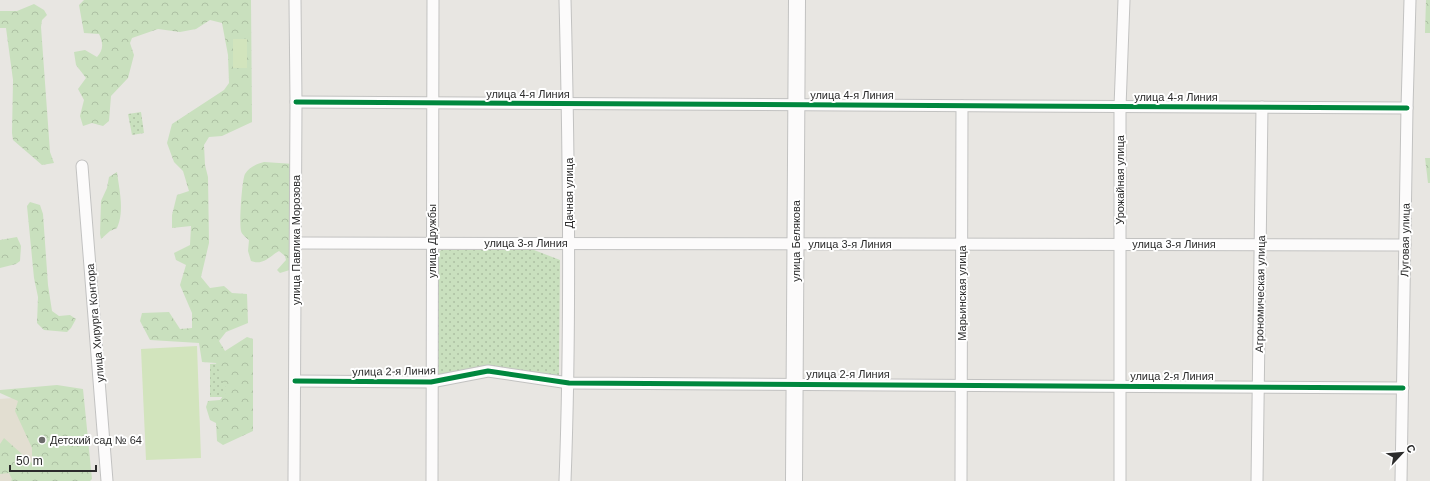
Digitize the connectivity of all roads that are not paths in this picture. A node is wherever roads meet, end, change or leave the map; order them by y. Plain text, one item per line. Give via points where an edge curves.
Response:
1 (295, 0) edge
2 (433, 0) edge
3 (565, 0) edge
4 (797, 0) edge
5 (1124, 0) edge
6 (1410, 0) edge
7 (296, 102) junction
8 (433, 104) junction
9 (568, 104) junction
10 (797, 105) junction
11 (962, 106) junction
12 (1120, 107) junction
13 (1262, 107) junction
14 (1407, 108) junction
15 (82, 166) dead end
16 (296, 243) junction
17 (432, 243) junction
18 (569, 243) junction
19 (796, 244) junction
20 (962, 244) junction
21 (1120, 244) junction
22 (1260, 245) junction
23 (1405, 245) junction
24 (295, 381) junction
25 (431, 382) junction
26 (568, 383) junction
27 (795, 384) junction
28 (961, 385) junction
29 (1120, 386) junction
30 (1258, 387) junction
31 (1403, 388) junction
32 (107, 481) edge
33 (294, 481) edge
34 (432, 481) edge
35 (565, 481) edge
36 (794, 481) edge
37 (961, 481) edge
38 (1120, 481) edge
39 (1257, 481) edge
40 (1401, 481) edge

1 - 7 street, улица Павлика Морозова
2 - 8 street, улица Дружбы
3 - 9 street, Дачная улица
4 - 10 street, улица Белякова
5 - 12 street, Урожайная улица
6 - 14 street, Луговая улица
7 - 8 street, улица 4-я Линия
7 - 16 street, улица Павлика Морозова
8 - 9 street, улица 4-я Линия
8 - 17 street, улица Дружбы
9 - 10 street, улица 4-я Линия
9 - 18 street, Дачная улица
10 - 11 street, улица 4-я Линия
10 - 19 street, улица Белякова
11 - 12 street, улица 4-я Линия
11 - 20 street, Марьинская улица
12 - 13 street, улица 4-я Линия
12 - 21 street, Урожайная улица
13 - 14 street, улица 4-я Линия
13 - 22 street, Агрономическая улица
14 - 23 street, Луговая улица
15 - 32 street, улица Хирурга Контора
16 - 17 street, улица 3-я Линия
16 - 24 street, улица Павлика Морозова
17 - 18 street, улица 3-я Линия
17 - 25 street, улица Дружбы
18 - 19 street, улица 3-я Линия
18 - 26 street, Дачная улица
19 - 20 street, улица 3-я Линия
19 - 27 street, улица Белякова
20 - 21 street, улица 3-я Линия
20 - 28 street, Марьинская улица
21 - 22 street, улица 3-я Линия
21 - 29 street, Урожайная улица
22 - 23 street, улица 3-я Линия
22 - 30 street, Агрономическая улица
23 - 31 street, Луговая улица
24 - 25 street, улица 2-я Линия
24 - 33 street, улица Павлика Морозова
25 - 26 street, улица 2-я Линия via 488,371
25 - 34 street, улица Дружбы
26 - 27 street, улица 2-я Линия
26 - 35 street, Дачная улица
27 - 28 street, улица 2-я Линия
27 - 36 street, улица Белякова
28 - 29 street, улица 2-я Линия
28 - 37 street, Марьинская улица
29 - 30 street, улица 2-я Линия
29 - 38 street, Урожайная улица
30 - 31 street, улица 2-я Линия
30 - 39 street, Агрономическая улица
31 - 40 street, Луговая улица

